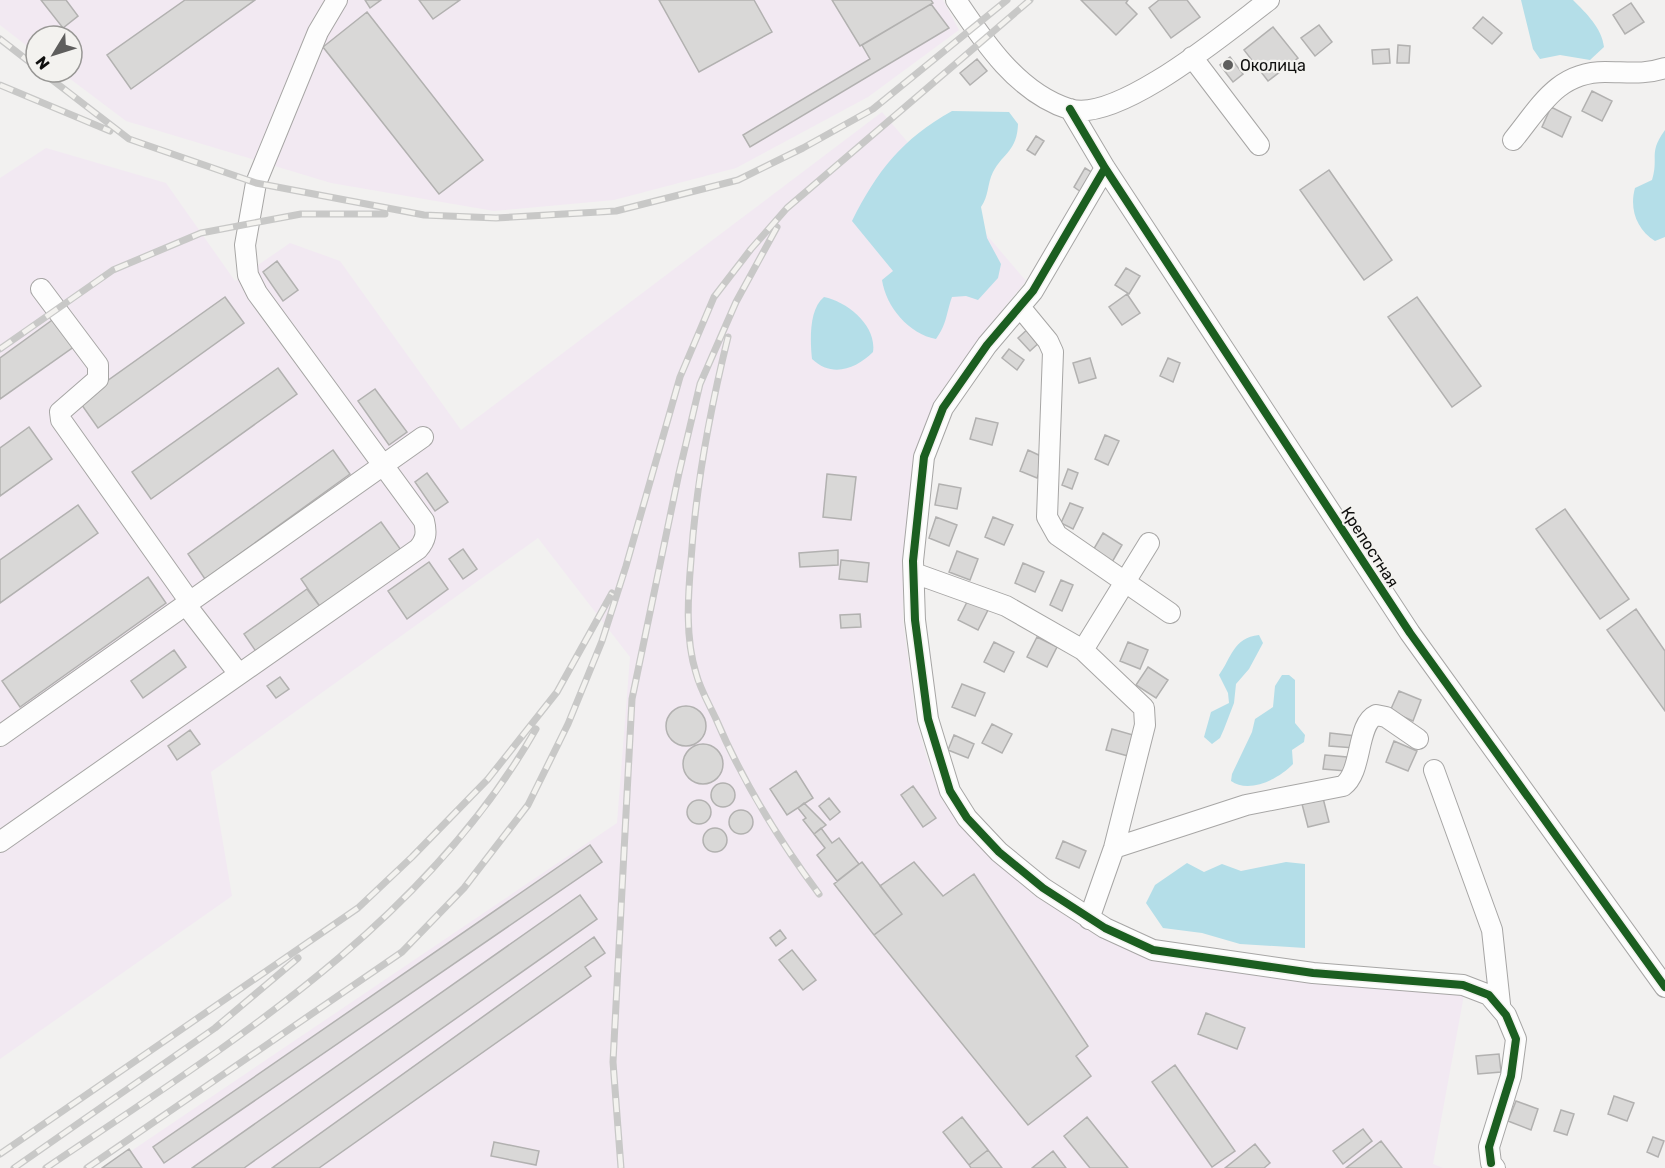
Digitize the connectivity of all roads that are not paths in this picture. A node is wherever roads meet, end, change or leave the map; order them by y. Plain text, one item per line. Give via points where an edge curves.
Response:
1 (337, 0) edge
2 (956, 0) edge
3 (1269, 0) edge
4 (1192, 57) junction
5 (1665, 68) edge
6 (1070, 109) junction
7 (1513, 140) dead end
8 (1259, 145) dead end
9 (1105, 168) junction
10 (41, 289) dead end
11 (1020, 307) junction
12 (423, 437) dead end
13 (383, 466) junction
14 (1149, 543) dead end
15 (914, 573) junction
16 (1126, 581) junction
17 (188, 604) junction
18 (1170, 613) dead end
19 (1083, 650) junction
20 (239, 674) junction
21 (0, 736) edge
22 (1418, 739) dead end
23 (1434, 770) dead end
24 (0, 842) edge
25 (1114, 848) junction
26 (1089, 919) junction
27 (1665, 987) edge
28 (1500, 1004) junction
29 (1493, 1166) edge

1 - 13 street via 318,32 256,183 245,254 248,274 257,293
2 - 6 street via 1015,75
3 - 4 street
4 - 6 street via 1112,105 1090,111
4 - 8 street
5 - 7 street via 1645,74 1585,72 1569,79 1556,88
6 - 9 street, Крепостная
9 - 11 street
9 - 27 street, Крепостная via 1410,633
10 - 17 street via 100,373 98,379 65,405 60,412 61,420
11 - 15 street via 987,345 943,408 924,457
11 - 16 street via 1053,352 1048,522 1057,535
12 - 13 street
13 - 17 street
13 - 20 street via 424,521 426,535 422,545
14 - 16 street
15 - 19 street via 1006,606
15 - 26 street via 921,677 928,719 950,791 967,818 999,852
16 - 18 street
16 - 19 street
17 - 20 street
17 - 21 street
19 - 25 street via 1144,708 1145,724
20 - 24 street
22 - 25 street via 1386,717 1376,715 1368,722 1352,776 1343,786 1246,805
23 - 28 street via 1492,930
25 - 26 street
26 - 28 street via 1153,950 1313,973 1463,985
28 - 29 street via 1516,1039 1511,1076 1489,1148

